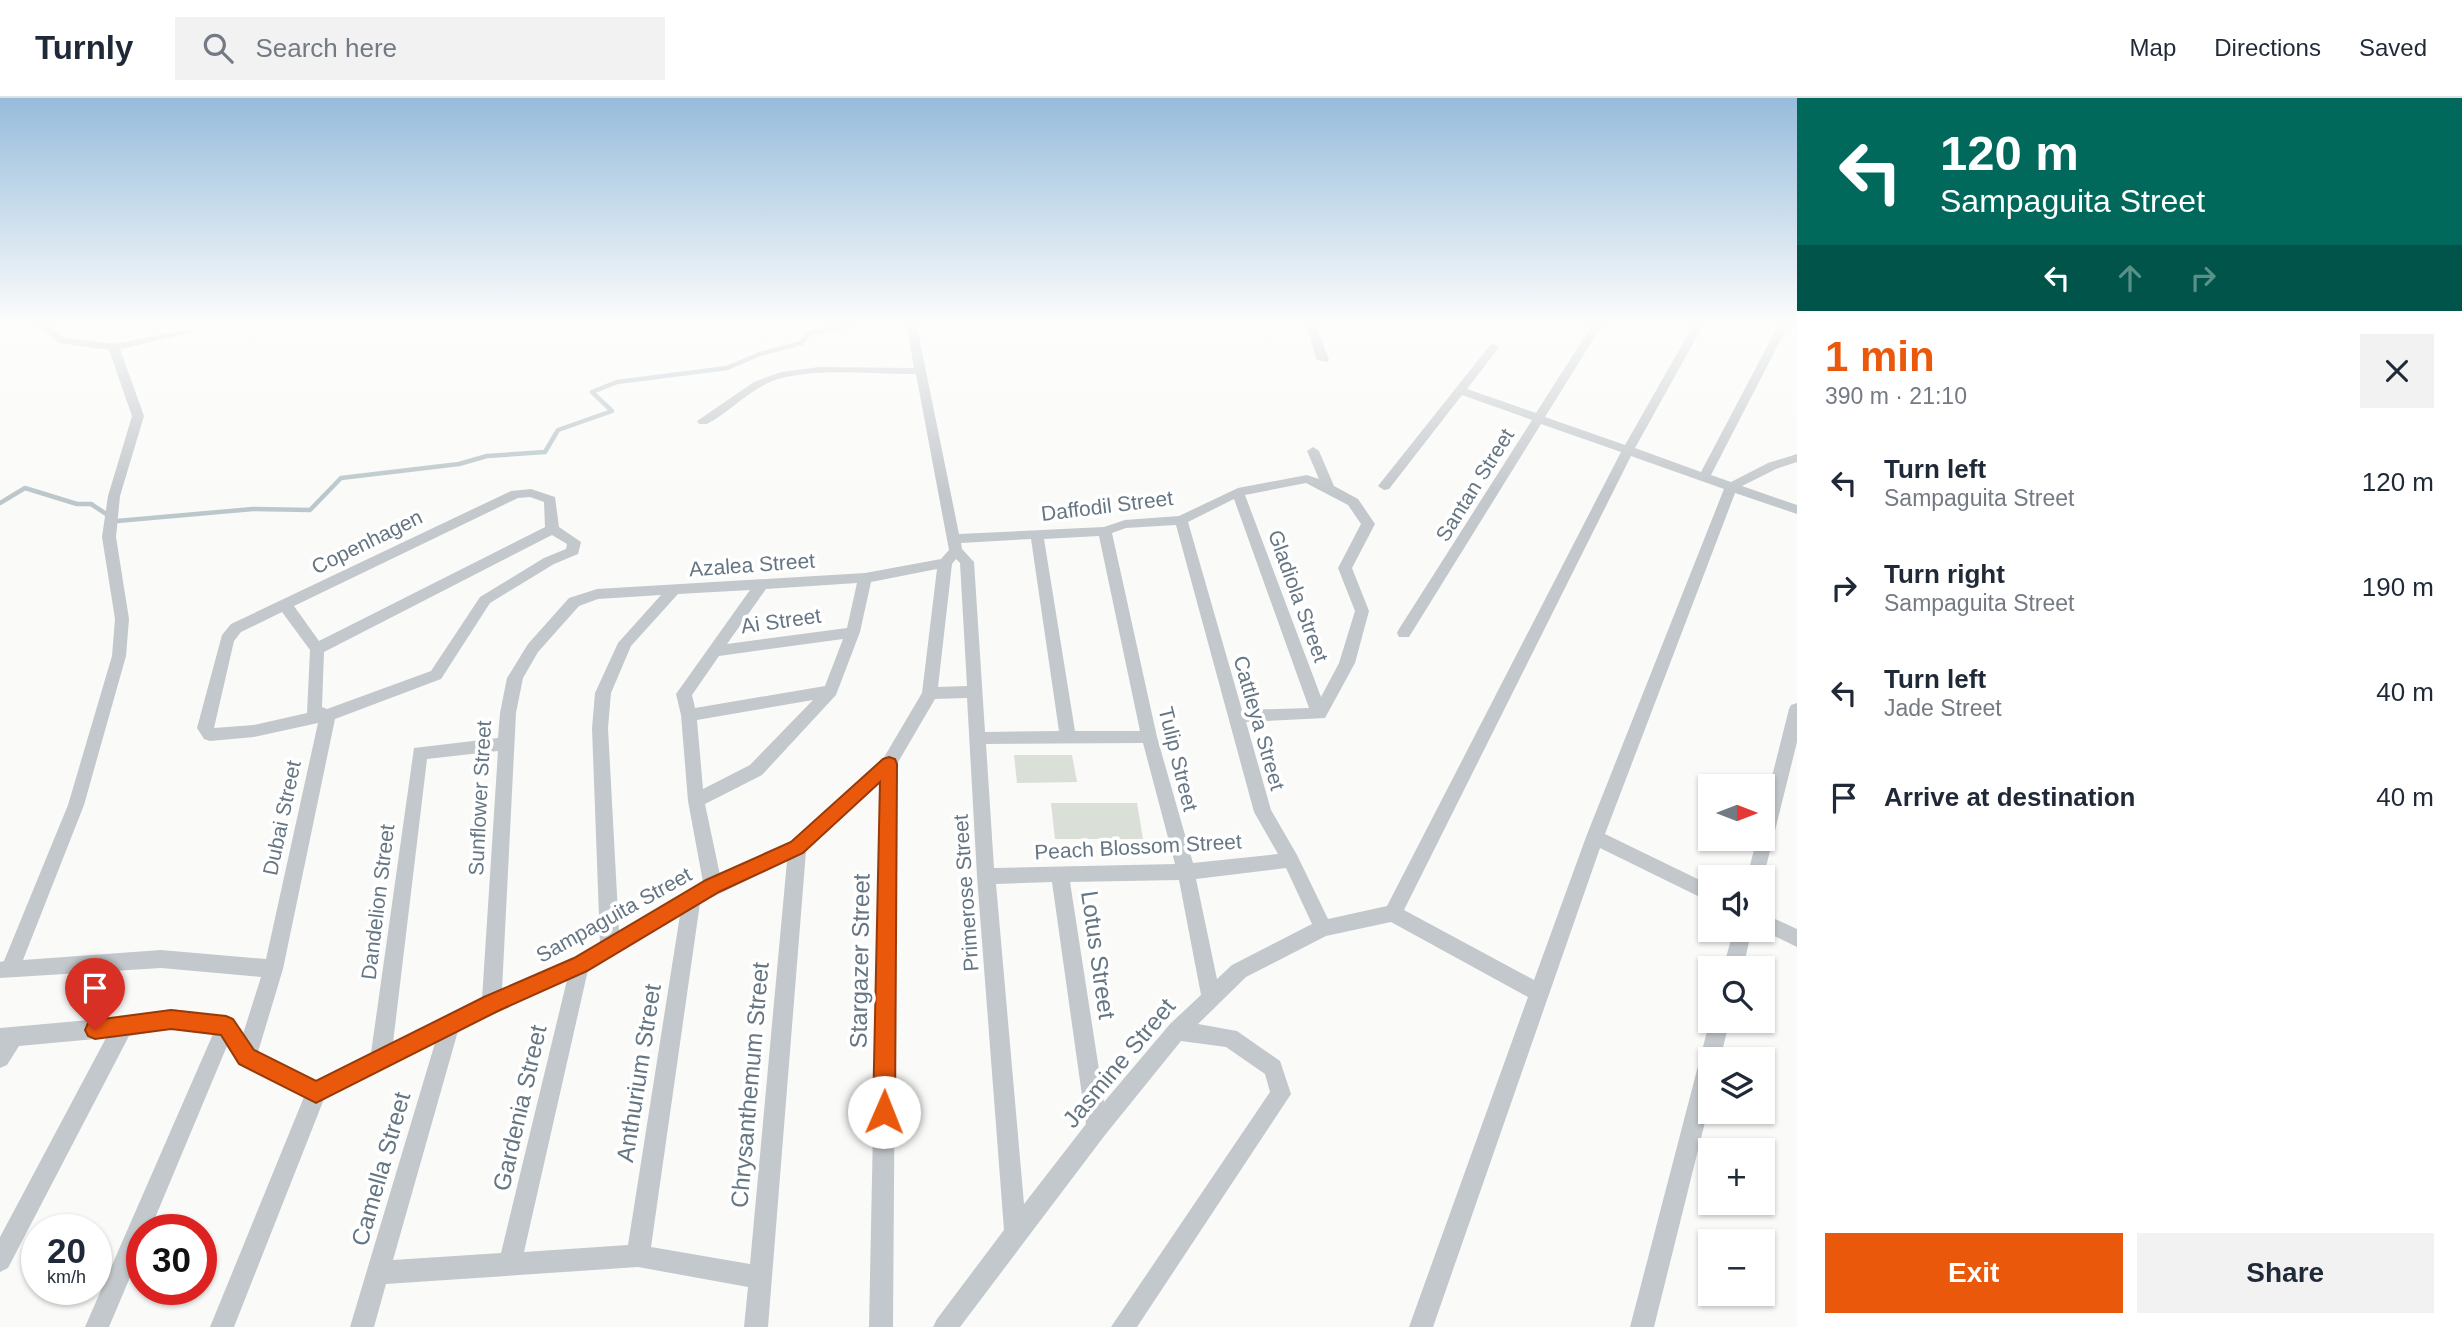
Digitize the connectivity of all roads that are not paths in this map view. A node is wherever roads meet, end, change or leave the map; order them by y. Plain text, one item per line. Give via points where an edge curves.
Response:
1 (125, 379) edge
2 (767, 379) edge
3 (922, 379) edge
4 (1470, 379) edge
5 (1564, 379) edge
6 (1668, 379) edge
7 (1755, 379) edge
8 (1461, 391) junction
9 (1539, 419) junction
10 (703, 421) dead end
11 (1628, 450) junction
12 (1313, 451) dead end
13 (1797, 458) edge
14 (1704, 477) junction
15 (1384, 486) dead end
16 (1731, 487) junction
17 (1329, 488) junction
18 (1238, 492) junction
19 (1797, 510) edge
20 (1181, 520) junction
21 (552, 529) junction
22 (1105, 531) junction
23 (1037, 536) junction
24 (952, 551) junction
25 (865, 578) junction
26 (761, 585) junction
27 (673, 591) junction
28 (285, 605) junction
29 (564, 611) joint
30 (853, 632) junction
31 (1404, 633) dead end
32 (317, 649) junction
33 (714, 651) junction
34 (831, 691) junction
35 (930, 692) junction
36 (976, 692) junction
37 (1797, 709) edge
38 (1319, 714) junction
39 (328, 715) junction
40 (690, 715) junction
41 (1235, 716) junction
42 (1068, 736) junction
43 (1149, 737) junction
44 (979, 738) junction
45 (505, 744) junction
46 (889, 764) junction
47 (696, 801) junction
48 (1595, 837) junction
49 (797, 848) junction
50 (1292, 860) junction
51 (1759, 865) edge
52 (1186, 872) junction
53 (1060, 875) junction
54 (986, 876) junction
55 (713, 886) junction
56 (1698, 888) edge
57 (692, 898) junction
58 (1393, 913) junction
59 (1775, 927) edge
60 (1322, 928) junction
61 (1797, 938) edge
62 (610, 945) junction
63 (580, 965) junction
64 (5, 969) edge
65 (273, 969) junction
66 (1539, 993) junction
67 (1211, 997) junction
68 (491, 1004) junction
69 (450, 1025) junction
70 (226, 1026) junction
71 (123, 1027) junction
72 (1177, 1031) junction
73 (6, 1037) edge
74 (246, 1057) junction
75 (0, 1058) edge
76 (381, 1058) junction
77 (316, 1092) junction
78 (1698, 1106) edge
79 (1097, 1127) junction
80 (1016, 1236) junction
81 (638, 1256) junction
82 (0, 1260) edge
83 (510, 1263) junction
84 (378, 1273) junction
85 (760, 1277) junction
86 (97, 1327) edge
87 (222, 1327) edge
88 (362, 1327) edge
89 (756, 1327) edge
90 (881, 1327) edge
91 (944, 1327) edge
92 (1123, 1327) edge
93 (1421, 1327) edge
94 (1642, 1327) edge

1 - 64 street via 138,416 114,496 109,537 122,619 119,656 76,804
2 - 10 street
3 - 24 street
4 - 8 street
5 - 9 street, Santan Street
6 - 11 street
7 - 14 street
8 - 9 street
8 - 15 street
9 - 11 street
9 - 31 street, Santan Street
11 - 14 street
11 - 58 street
12 - 17 street
13 - 16 street
14 - 16 street
16 - 19 street
16 - 48 street
17 - 18 street, Daffodil Street via 1307,480
17 - 38 street, Daffodil Street via 1353,502 1368,524 1345,568 1362,611 1347,663
18 - 20 street, Daffodil Street
18 - 38 street, Gladiola Street
20 - 22 street, Daffodil Street via 1125,524
20 - 41 street, Cattleya Street
21 - 28 street, Copenhagen via 550,500 531,493 516,494
21 - 32 street
21 - 39 street via 574,542 573,551 485,600 436,675
22 - 23 street, Daffodil Street
22 - 43 street, Tulip Street
23 - 24 street, Daffodil Street
23 - 42 street
24 - 25 street, Azalea Street
24 - 35 street, Sampaguita Street
24 - 36 street, Primerose Street via 967,562
25 - 26 street, Azalea Street
25 - 30 street
26 - 27 street, Azalea Street
26 - 33 street
27 - 29 street, Azalea Street via 597,594
27 - 62 street via 625,643 603,693 600,728
28 - 32 street
28 - 39 street, Copenhagen via 236,628 227,639 205,728 210,735 254,731
29 - 45 street, Sunflower Street via 515,678
30 - 33 street, Ai Street
30 - 34 street
32 - 39 street via 314,711
33 - 40 street via 684,694
34 - 40 street
34 - 47 street via 756,770
35 - 36 street
35 - 46 street, Sampaguita Street
36 - 44 street, Primerose Street
37 - 51 street
38 - 41 street
39 - 65 street, Dubai Street
40 - 47 street
41 - 50 street, Cattleya Street via 1262,811
42 - 43 street
42 - 44 street
43 - 52 street, Tulip Street
44 - 54 street, Primerose Street
45 - 68 street, Sunflower Street
45 - 76 street, Dandelion Street via 420,753
46 - 49 street, Sampaguita Street
46 - 90 street, Stargazer Street
47 - 55 street
48 - 56 street
48 - 66 street
49 - 55 street, Sampaguita Street
49 - 85 street, Chrysanthemum Street
50 - 52 street, Peach Blossom Street
50 - 60 street, Cattleya Street
52 - 53 street, Peach Blossom Street
52 - 67 street, Tulip Street
53 - 54 street, Peach Blossom Street
53 - 79 street, Lotus Street
54 - 80 street, Primerose Street
55 - 57 street, Sampaguita Street
57 - 62 street, Sampaguita Street
57 - 81 street, Anthurium Street
58 - 60 street, Jasmine Street
58 - 66 street
59 - 61 street
60 - 67 street, Jasmine Street via 1239,971
62 - 63 street, Sampaguita Street
63 - 68 street, Sampaguita Street
63 - 83 street, Gardenia Street
64 - 65 street via 161,960
65 - 74 street, Dubai Street
66 - 93 street
67 - 72 street, Jasmine Street
68 - 69 street, Sampaguita Street
69 - 76 street, Sampaguita Street
69 - 84 street, Camella Street
70 - 71 street via 171,1019
70 - 74 street
70 - 86 street
71 - 73 street
71 - 82 street
72 - 79 street, Jasmine Street
72 - 92 street via 1230,1038 1273,1068 1281,1094
73 - 75 street
74 - 77 street
76 - 77 street, Sampaguita Street
77 - 87 street
78 - 94 street
79 - 80 street, Jasmine Street
80 - 91 street, Jasmine Street
81 - 83 street
81 - 85 street
83 - 84 street
84 - 88 street, Camella Street
85 - 89 street, Chrysanthemum Street

